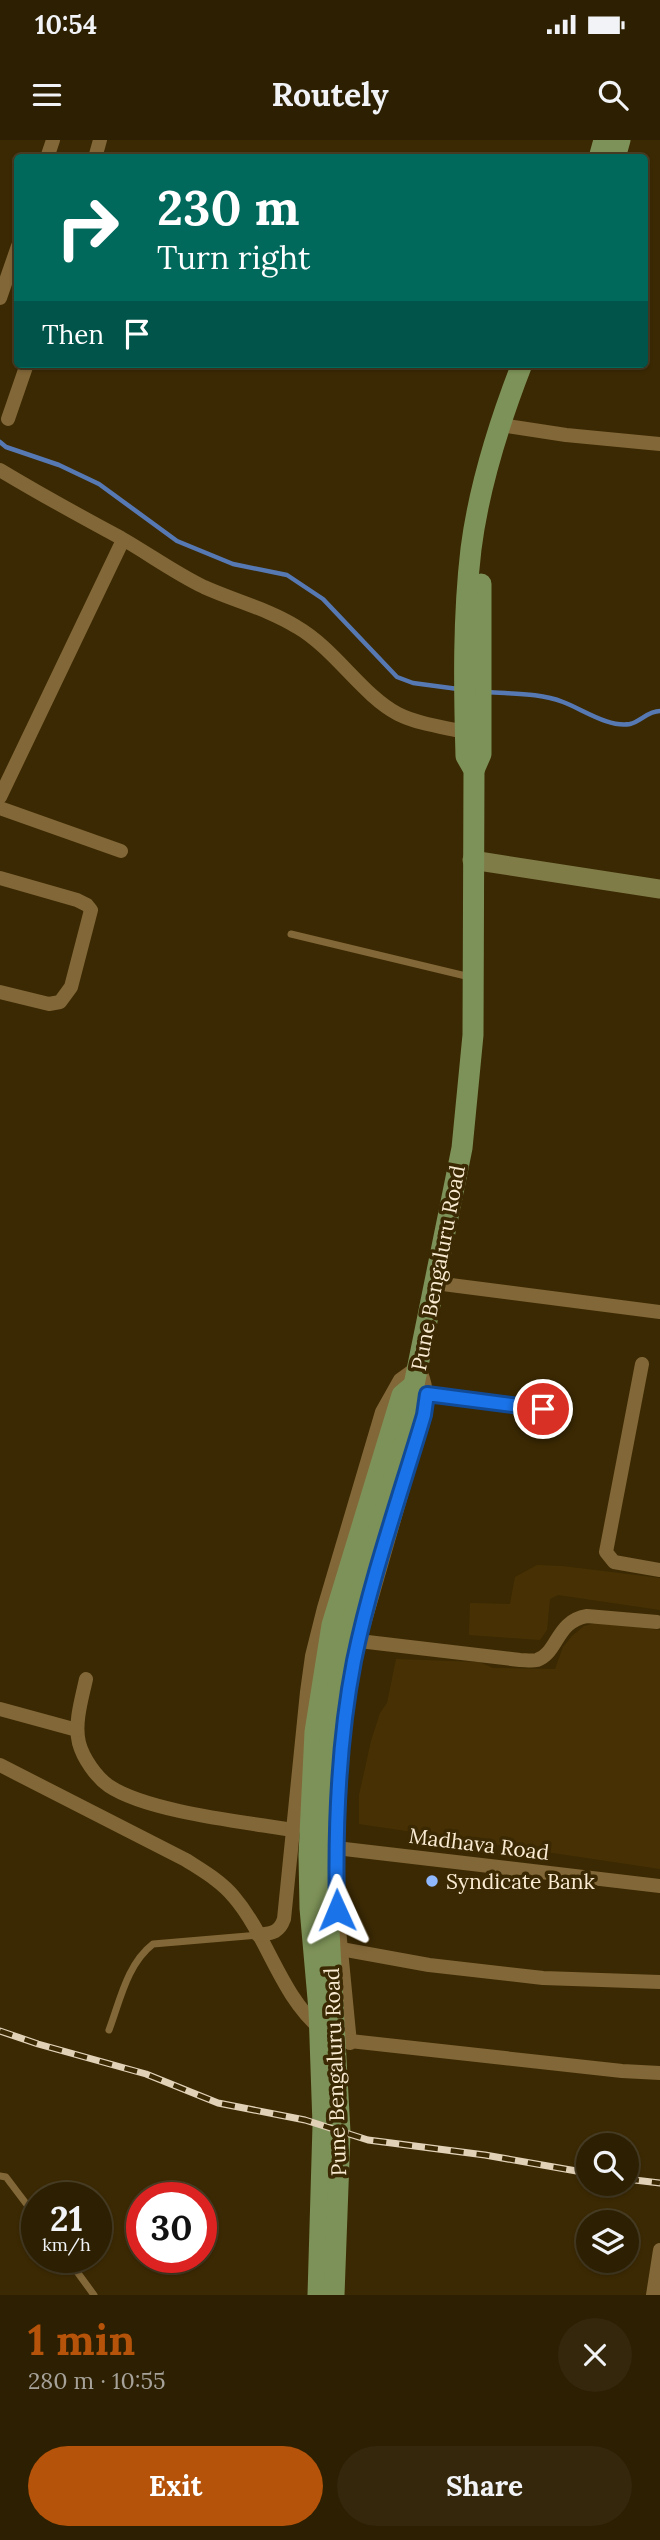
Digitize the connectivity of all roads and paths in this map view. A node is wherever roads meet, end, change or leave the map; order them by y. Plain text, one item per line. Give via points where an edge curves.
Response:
1 (14, 258) edge
2 (0, 298) edge
3 (26, 368) edge
4 (521, 368) edge
5 (535, 368) edge
6 (8, 419) dead end
7 (507, 426) junction
8 (660, 444) edge
9 (0, 470) edge
10 (123, 540) junction
11 (473, 707) junction
12 (465, 732) junction
13 (474, 770) junction
14 (0, 797) edge
15 (0, 808) edge
16 (121, 851) dead end
17 (472, 860) junction
18 (0, 878) edge
19 (660, 889) edge
20 (291, 934) dead end
21 (472, 978) junction
22 (0, 992) edge
23 (435, 1283) junction
24 (660, 1312) edge
25 (642, 1364) dead end
26 (420, 1382) junction
27 (566, 1412) dead end
28 (660, 1570) edge
29 (657, 1622) dead end
30 (359, 1642) junction
31 (86, 1679) dead end
32 (0, 1709) edge
33 (77, 1730) junction
34 (0, 1765) edge
35 (293, 1830) junction
36 (335, 1848) junction
37 (660, 1886) edge
38 (258, 1935) junction
39 (341, 1949) junction
40 (660, 1982) edge
41 (109, 2030) dead end
42 (350, 2043) junction
43 (660, 2073) edge
44 (0, 2176) edge
45 (21, 2197) edge
46 (660, 2250) edge
47 (78, 2273) edge
48 (94, 2295) edge
49 (318, 2295) edge
50 (334, 2295) edge
51 (653, 2295) edge

1 - 2 street
3 - 6 street
4 - 7 main road, Pune Bengaluru Road
5 - 7 main road
7 - 8 street
7 - 11 main road, Pune Bengaluru Road via 480,503 472,546 467,594
9 - 10 street
10 - 12 street via 205,587 300,628 398,714
10 - 14 street
11 - 12 main road, Pune Bengaluru Road
11 - 13 main road via 481,754
12 - 13 main road, Pune Bengaluru Road via 466,756
13 - 17 main road, Pune Bengaluru Road
15 - 16 street
17 - 19 street
17 - 21 main road, Pune Bengaluru Road
18 - 22 street via 77,900 91,910 71,986 60,1002 49,1004
20 - 21 lane
21 - 23 main road, Pune Bengaluru Road via 462,1148
23 - 24 street
23 - 26 main road, Pune Bengaluru Road
25 - 28 street via 606,1552 614,1562
26 - 27 street
26 - 30 street via 424,1415
26 - 35 street via 400,1380 382,1412 324,1608 312,1656
26 - 49 main road via 402,1395 332,1625 315,1732 309,1855 323,2125
26 - 50 main road, Pune Bengaluru Road via 340,1672 327,1763 327,1894 340,2132
29 - 30 street via 577,1618 537,1660
30 - 36 street via 345,1722
31 - 33 street
32 - 33 street
33 - 35 street via 94,1772 121,1793 187,1812
34 - 38 street via 212,1876 234,1897
35 - 38 street via 284,1920 275,1933
36 - 37 street, Madhava Road
36 - 39 street
38 - 41 lane via 153,1944 133,1967
38 - 42 street via 311,2021 330,2037
39 - 40 street via 543,1978
39 - 42 street
42 - 43 street
44 - 45 lane
46 - 51 street
47 - 48 lane

